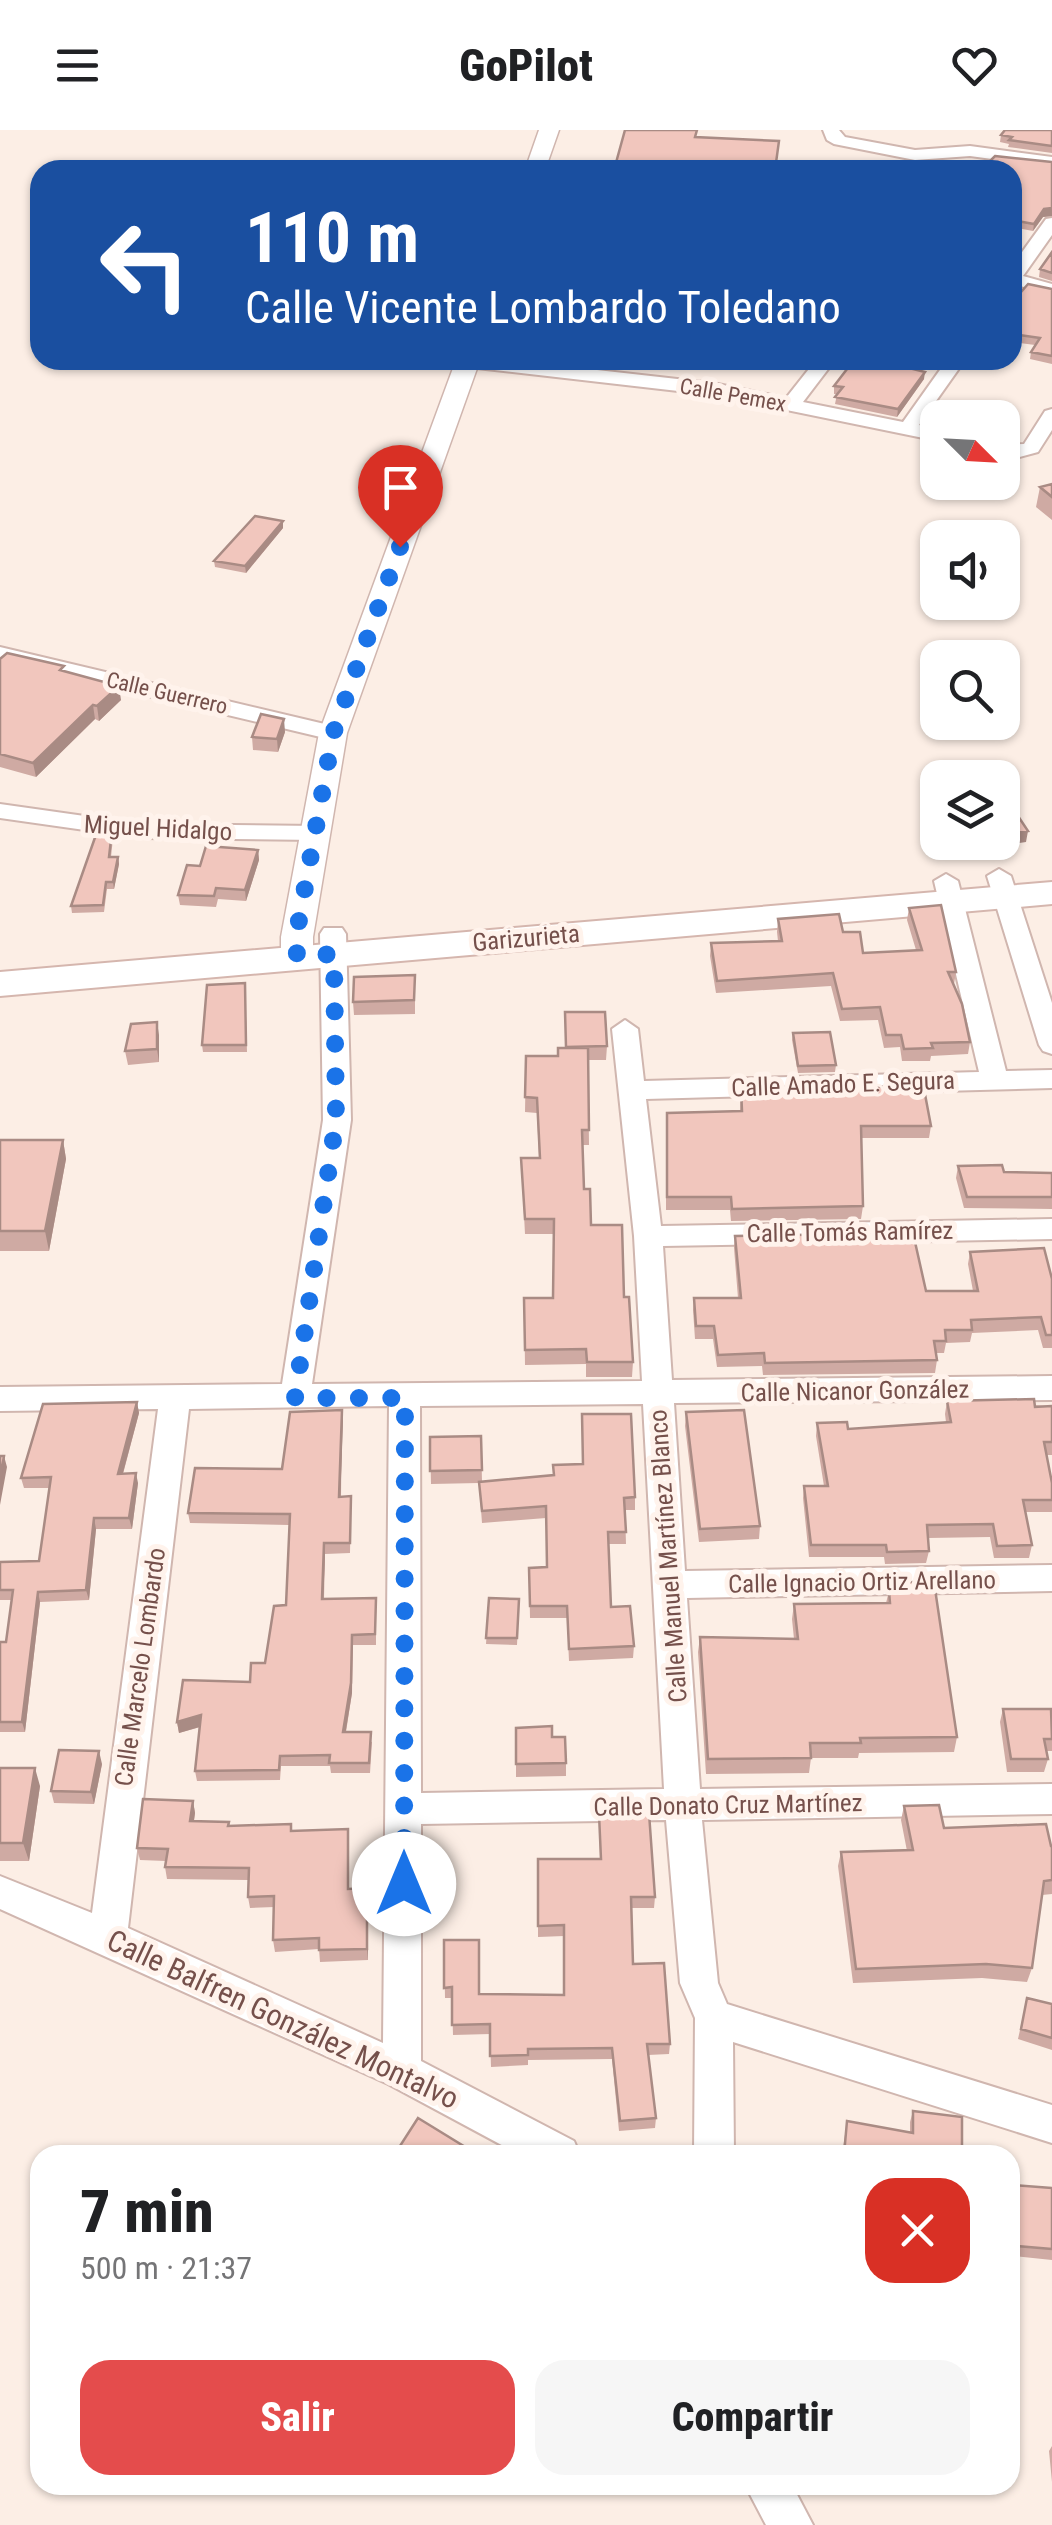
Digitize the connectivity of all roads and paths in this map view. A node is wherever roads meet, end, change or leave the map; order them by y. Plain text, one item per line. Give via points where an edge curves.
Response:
1 (549, 130) edge
2 (831, 130) edge
3 (993, 155) junction
4 (1050, 159) edge
5 (538, 160) edge
6 (988, 160) edge
7 (1052, 223) edge
8 (1022, 266) edge
9 (1022, 281) edge
10 (1052, 289) edge
11 (464, 370) edge
12 (553, 370) edge
13 (818, 370) edge
14 (949, 370) edge
15 (791, 405) junction
16 (1052, 415) edge
17 (908, 428) junction
18 (920, 431) edge
19 (1020, 450) edge
20 (0, 654) edge
21 (333, 734) junction
22 (0, 811) edge
23 (317, 833) junction
24 (1052, 871) edge
25 (1002, 886) junction
26 (949, 891) junction
27 (1052, 893) edge
28 (334, 944) junction
29 (297, 946) junction
30 (0, 962) edge
31 (0, 984) edge
32 (625, 1030) dead end
33 (1052, 1045) edge
34 (1052, 1078) edge
35 (994, 1079) junction
36 (634, 1090) junction
37 (1052, 1228) edge
38 (648, 1236) junction
39 (1052, 1388) edge
40 (658, 1394) junction
41 (0, 1398) edge
42 (175, 1398) junction
43 (295, 1398) junction
44 (405, 1398) junction
45 (1052, 1578) edge
46 (672, 1585) junction
47 (1052, 1798) edge
48 (683, 1807) junction
49 (404, 1809) junction
50 (0, 1892) edge
51 (108, 1936) junction
52 (714, 2018) junction
53 (402, 2071) junction
54 (1052, 2124) edge
55 (541, 2145) edge
56 (714, 2145) edge
57 (773, 2495) edge
58 (791, 2525) edge

1 - 5 street
2 - 3 street via 840,141 915,156
3 - 4 street
3 - 6 street
7 - 8 street
9 - 10 street
11 - 21 street
12 - 15 street, Calle Pemex
13 - 15 street
14 - 17 street
15 - 17 street, Calle Pemex
16 - 19 street via 1031,448
17 - 18 street, Calle Pemex
20 - 21 street, Calle Guerrero
21 - 23 street
22 - 23 street, Miguel Hidalgo via 142,831
23 - 29 street
24 - 25 main road, Garizurieta
25 - 26 main road, Garizurieta
25 - 27 main road, Garizurieta
25 - 33 street
26 - 28 main road, Garizurieta
26 - 35 street
28 - 29 main road, Garizurieta
28 - 43 street via 336,1120
29 - 30 main road, Garizurieta
29 - 31 main road, Garizurieta
32 - 36 street, Calle Manuel Martínez Blanco
34 - 35 street, Calle Amado E. Segura
35 - 36 street, Calle Amado E. Segura
36 - 38 street, Calle Manuel Martínez Blanco
37 - 38 street, Calle Tomás Ramírez
38 - 40 street, Calle Manuel Martínez Blanco
39 - 40 street, Calle Nicanor González
40 - 44 street, Calle Nicanor González
40 - 46 street, Calle Manuel Martínez Blanco
41 - 42 street, Calle Nicanor González
42 - 43 street, Calle Nicanor González
42 - 51 street, Calle Marcelo Lombardo
43 - 44 street, Calle Nicanor González
44 - 49 street
45 - 46 street, Calle Ignacio Ortiz Arellano
46 - 48 street, Calle Manuel Martínez Blanco
47 - 48 street, Calle Donato Cruz Martínez
48 - 49 street, Calle Donato Cruz Martínez
48 - 52 street, Calle Manuel Martínez Blanco via 699,1983
49 - 53 street
50 - 51 street, Calle Balfren González Montalvo
51 - 53 street, Calle Balfren González Montalvo
52 - 54 street
52 - 56 street, Calle Manuel Martínez Blanco
53 - 55 street, Calle Balfren González Montalvo
57 - 58 street

